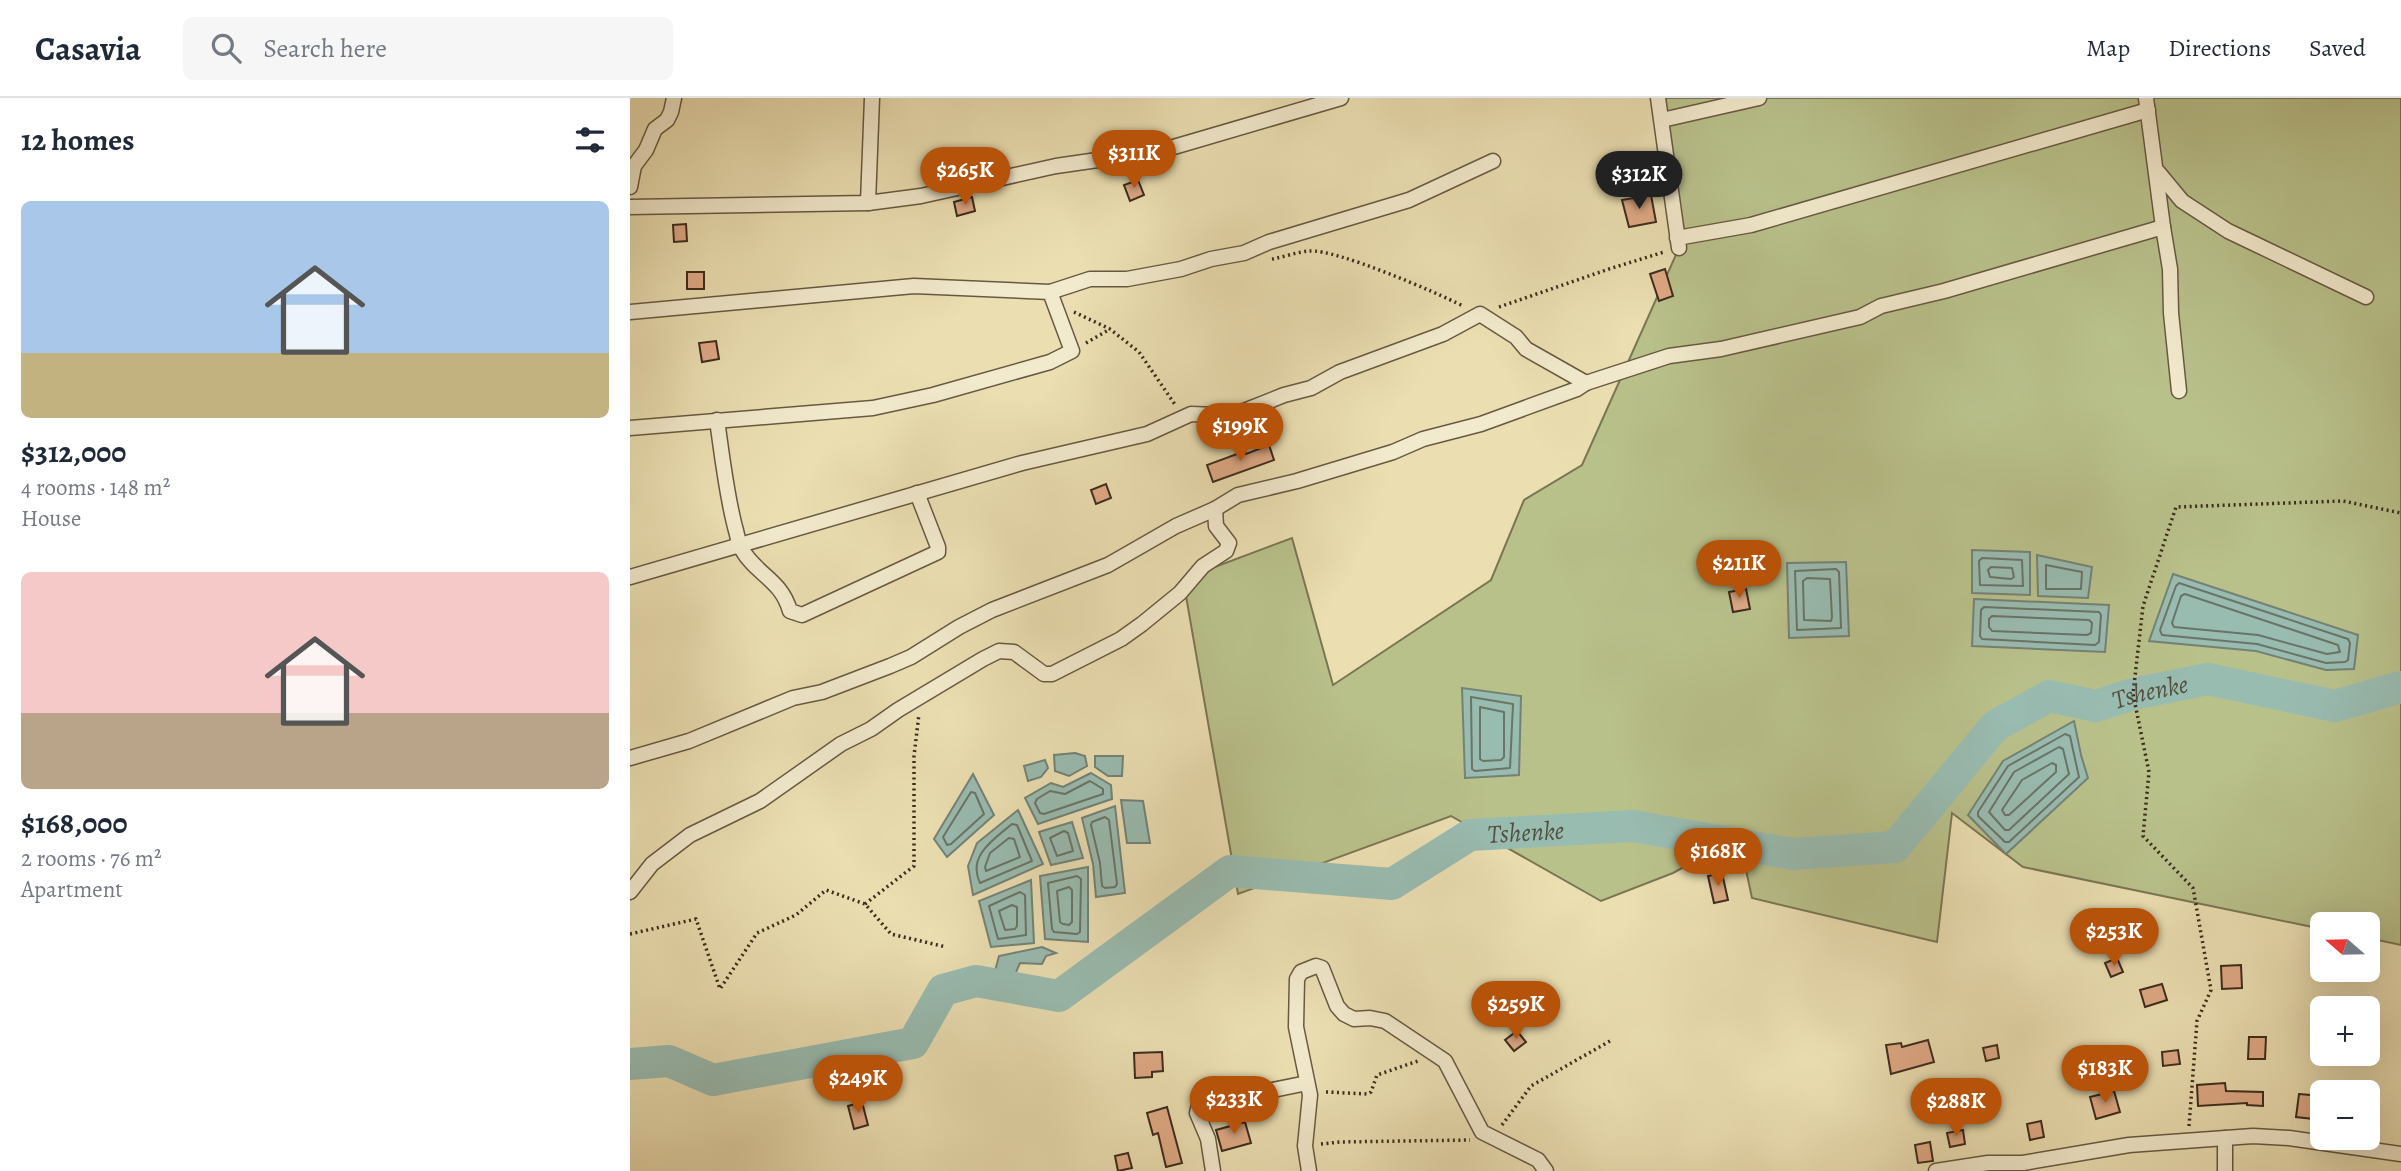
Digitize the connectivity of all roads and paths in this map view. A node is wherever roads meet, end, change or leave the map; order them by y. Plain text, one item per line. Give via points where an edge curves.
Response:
1 (674, 98) edge
2 (872, 98) edge
3 (1341, 98) edge
4 (1658, 98) edge
5 (1759, 98) edge
6 (2147, 104) edge
7 (1662, 120) junction
8 (1493, 161) dead end
9 (2155, 168) junction
10 (630, 187) edge
11 (868, 203) junction
12 (630, 207) edge
13 (2163, 228) junction
14 (1678, 243) junction
15 (1235, 255) junction
16 (1050, 292) junction
17 (2366, 297) dead end
18 (630, 312) edge
19 (1480, 314) junction
20 (1110, 329) junction
21 (1072, 351) junction
22 (1586, 383) junction
23 (2179, 391) dead end
24 (1182, 417) junction
25 (717, 420) junction
26 (630, 428) edge
27 (917, 493) junction
28 (1215, 509) junction
29 (2401, 513) edge
30 (740, 547) junction
31 (630, 577) edge
32 (921, 698) junction
33 (630, 758) edge
34 (630, 892) edge
35 (865, 904) junction
36 (630, 934) edge
37 (946, 947) dead end
38 (1610, 1041) dead end
39 (1431, 1050) junction
40 (1308, 1089) junction
41 (2225, 1138) junction
42 (1492, 1139) junction
43 (2188, 1142) junction
44 (1305, 1146) junction
45 (2401, 1154) edge
46 (1213, 1171) edge
47 (1309, 1171) edge
48 (1546, 1171) edge
49 (1936, 1171) edge
50 (2225, 1171) edge

1 - 10 street via 671,113 655,129 635,166
2 - 11 street
3 - 11 street via 1160,151
4 - 7 street
5 - 7 street
6 - 9 street
6 - 14 street
7 - 14 street
8 - 15 street via 1409,200
9 - 13 street
9 - 17 street via 2182,201 2220,226
11 - 12 street
13 - 22 street via 1881,306 1860,317 1721,349 1669,356
13 - 23 street via 2171,270
14 - 19 path
15 - 16 street via 1127,279 1090,279
15 - 19 path via 1273,259 1311,250 1351,260
16 - 18 street via 914,286
16 - 20 path via 1075,313
16 - 21 street
19 - 22 street via 1516,337 1525,349
19 - 24 street via 1443,334 1265,404 1230,414
20 - 21 path
20 - 24 path via 1139,352
21 - 25 street via 1050,362 873,408
22 - 28 street via 1480,424 1238,495
24 - 27 street via 1147,434
25 - 26 street
25 - 30 street
27 - 30 street
27 - 30 street via 938,552 803,615 790,611 781,589
28 - 32 street via 1216,526 1229,543 1226,551 1121,639 1052,674 1044,674 1014,652 999,651
28 - 33 street via 1108,565 970,621 890,666 793,698 689,741
29 - 43 path via 2343,501 2176,508 2151,581 2143,606 2133,694 2149,772 2143,836 2193,888 2211,990 2197,1021
30 - 31 street
32 - 34 street via 841,744 760,801 690,835 652,864
32 - 35 path via 914,757 914,866
35 - 36 path via 826,890 796,915 757,933 720,989 696,919
35 - 37 path via 891,934
38 - 42 path via 1531,1086
39 - 40 path via 1411,1065 1377,1075 1367,1094
39 - 40 street via 1385,1021 1345,1014 1337,1006 1322,968 1311,966 1297,979 1296,1027
39 - 42 street via 1445,1061 1477,1124
40 - 44 street
40 - 46 street via 1199,1105
41 - 43 street
41 - 45 street via 2289,1138
41 - 50 street
42 - 44 path
42 - 48 street via 1538,1160
43 - 49 street via 2129,1145 2023,1163
44 - 47 street

